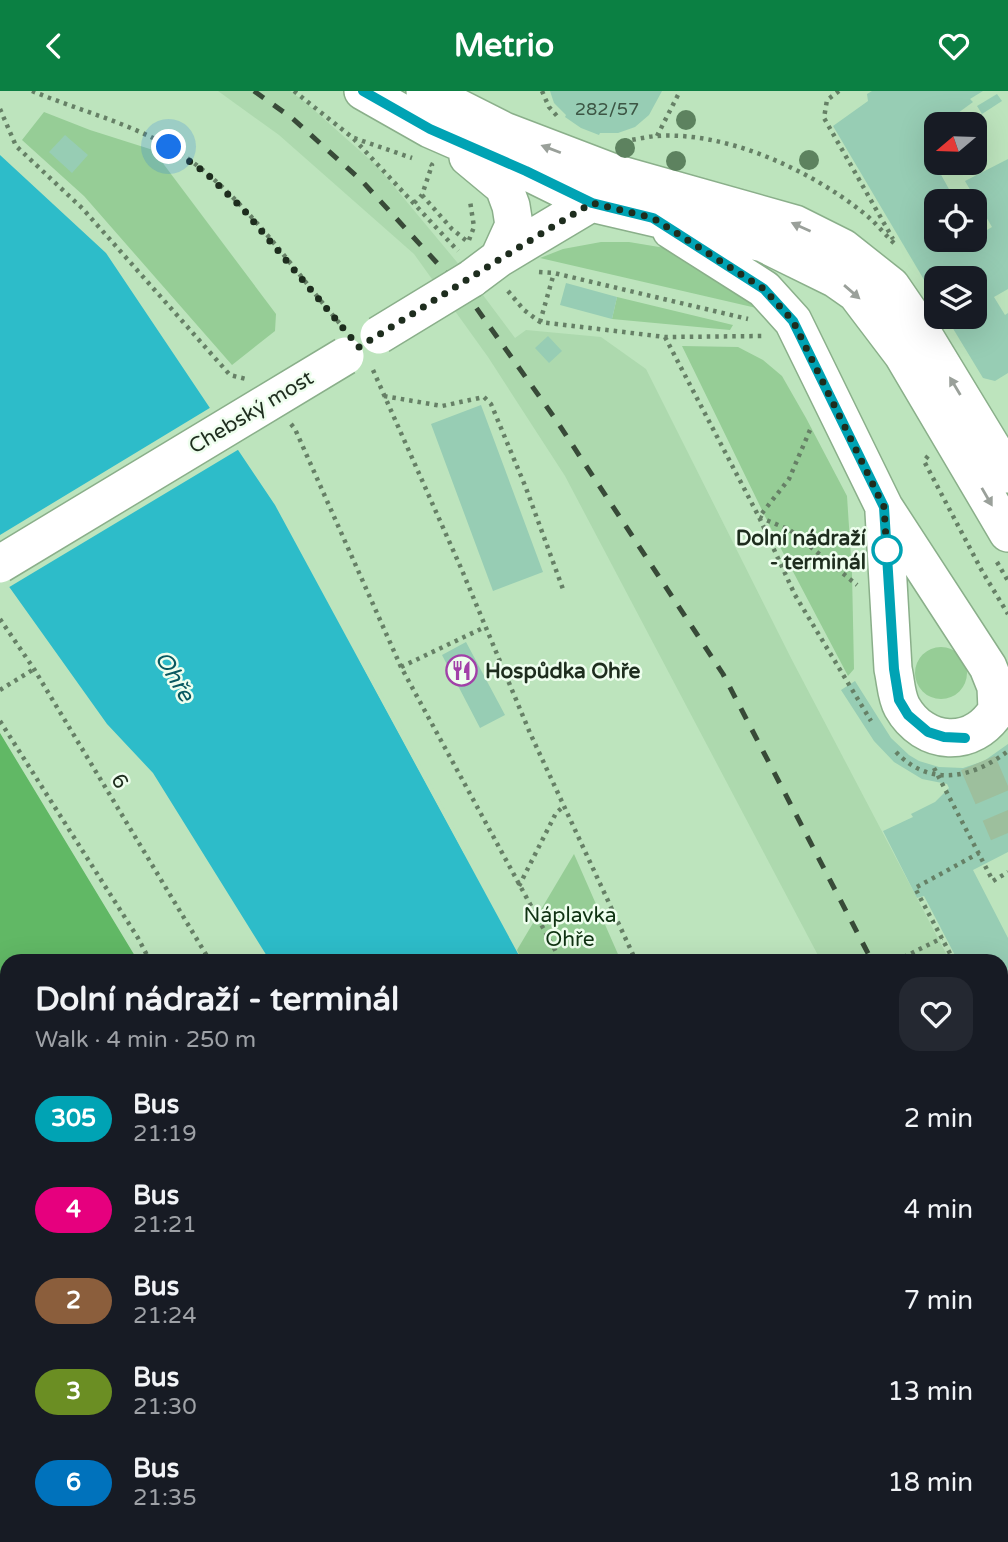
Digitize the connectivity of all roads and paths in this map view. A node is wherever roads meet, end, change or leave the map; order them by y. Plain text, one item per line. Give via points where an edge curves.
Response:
1 (32, 91) edge
2 (294, 91) edge
3 (363, 91) edge
4 (425, 91) edge
5 (680, 91) edge
6 (839, 91) edge
7 (0, 109) edge
8 (353, 138) junction
9 (432, 151) junction
10 (440, 171) dead end
11 (614, 173) junction
12 (422, 195) junction
13 (467, 196) dead end
14 (414, 203) junction
15 (592, 203) junction
16 (653, 218) junction
17 (896, 245) junction
18 (902, 256) dead end
19 (480, 262) junction
20 (751, 320) dead end
21 (540, 322) junction
22 (757, 329) dead end
23 (665, 337) junction
24 (361, 346) junction
25 (250, 380) dead end
26 (384, 396) junction
27 (286, 419) dead end
28 (810, 429) dead end
29 (932, 449) dead end
30 (993, 454) edge
31 (884, 507) junction
32 (759, 517) junction
33 (1008, 533) edge
34 (0, 563) edge
35 (863, 590) dead end
36 (564, 592) dead end
37 (1008, 614) edge
38 (0, 619) edge
39 (485, 627) junction
40 (401, 667) junction
41 (34, 669) junction
42 (0, 690) edge
43 (1002, 695) edge
44 (0, 721) edge
45 (876, 728) dead end
46 (889, 745) dead end
47 (984, 751) edge
48 (564, 806) junction
49 (979, 853) dead end
50 (519, 886) junction
51 (942, 938) junction
52 (146, 954) edge
53 (206, 954) edge
54 (557, 954) edge
55 (633, 954) edge
56 (911, 954) edge
57 (950, 954) edge

1 - 24 path via 157,140 190,161 243,209
2 - 8 path
3 - 9 street
11 -> 4 street via 504,131
5 - 17 path via 657,136 705,139 762,155 811,178 862,211
6 - 17 path via 827,100 824,118
7 - 25 path via 16,146 83,209 230,375
8 - 9 path
8 - 14 path
9 - 10 path
9 - 12 path
9 - 15 street via 526,171
9 - 19 street via 491,175 504,187 514,225
11 - 15 street
30 -> 11 street via 891,286 843,248 795,224
12 - 14 path
12 - 19 path
13 - 19 path
14 - 19 path
15 - 16 street
15 - 19 street, Chebský most
16 -> 30 street via 763,243 836,279 856,293 903,355
16 - 31 street via 764,289 793,321
17 - 18 path
19 - 21 path
19 - 24 street, Chebský most, bridge
20 - 21 path via 554,273
21 - 23 path
22 - 23 path via 763,338
23 - 32 path
24 - 26 path
24 - 34 street, Chebský most, bridge
26 - 36 path via 442,406 484,397 495,412
26 - 39 path
27 - 40 path via 295,429
28 - 32 path via 789,479
29 - 37 path via 924,461
30 -> 33 street
31 - 43 street
31 - 47 street via 899,700 928,732
32 - 35 path via 790,530
32 - 45 path via 795,595
38 - 41 path, 6
39 - 40 path
39 - 48 path
40 - 50 path
41 - 42 path
41 - 53 path, 6
43 - 47 street via 997,711 981,730
44 - 52 path
46 - 47 path via 905,761 939,776 981,769
48 - 50 path via 556,813
48 - 55 path
49 - 51 path via 915,888
50 - 54 path
51 - 56 path
51 - 57 path

